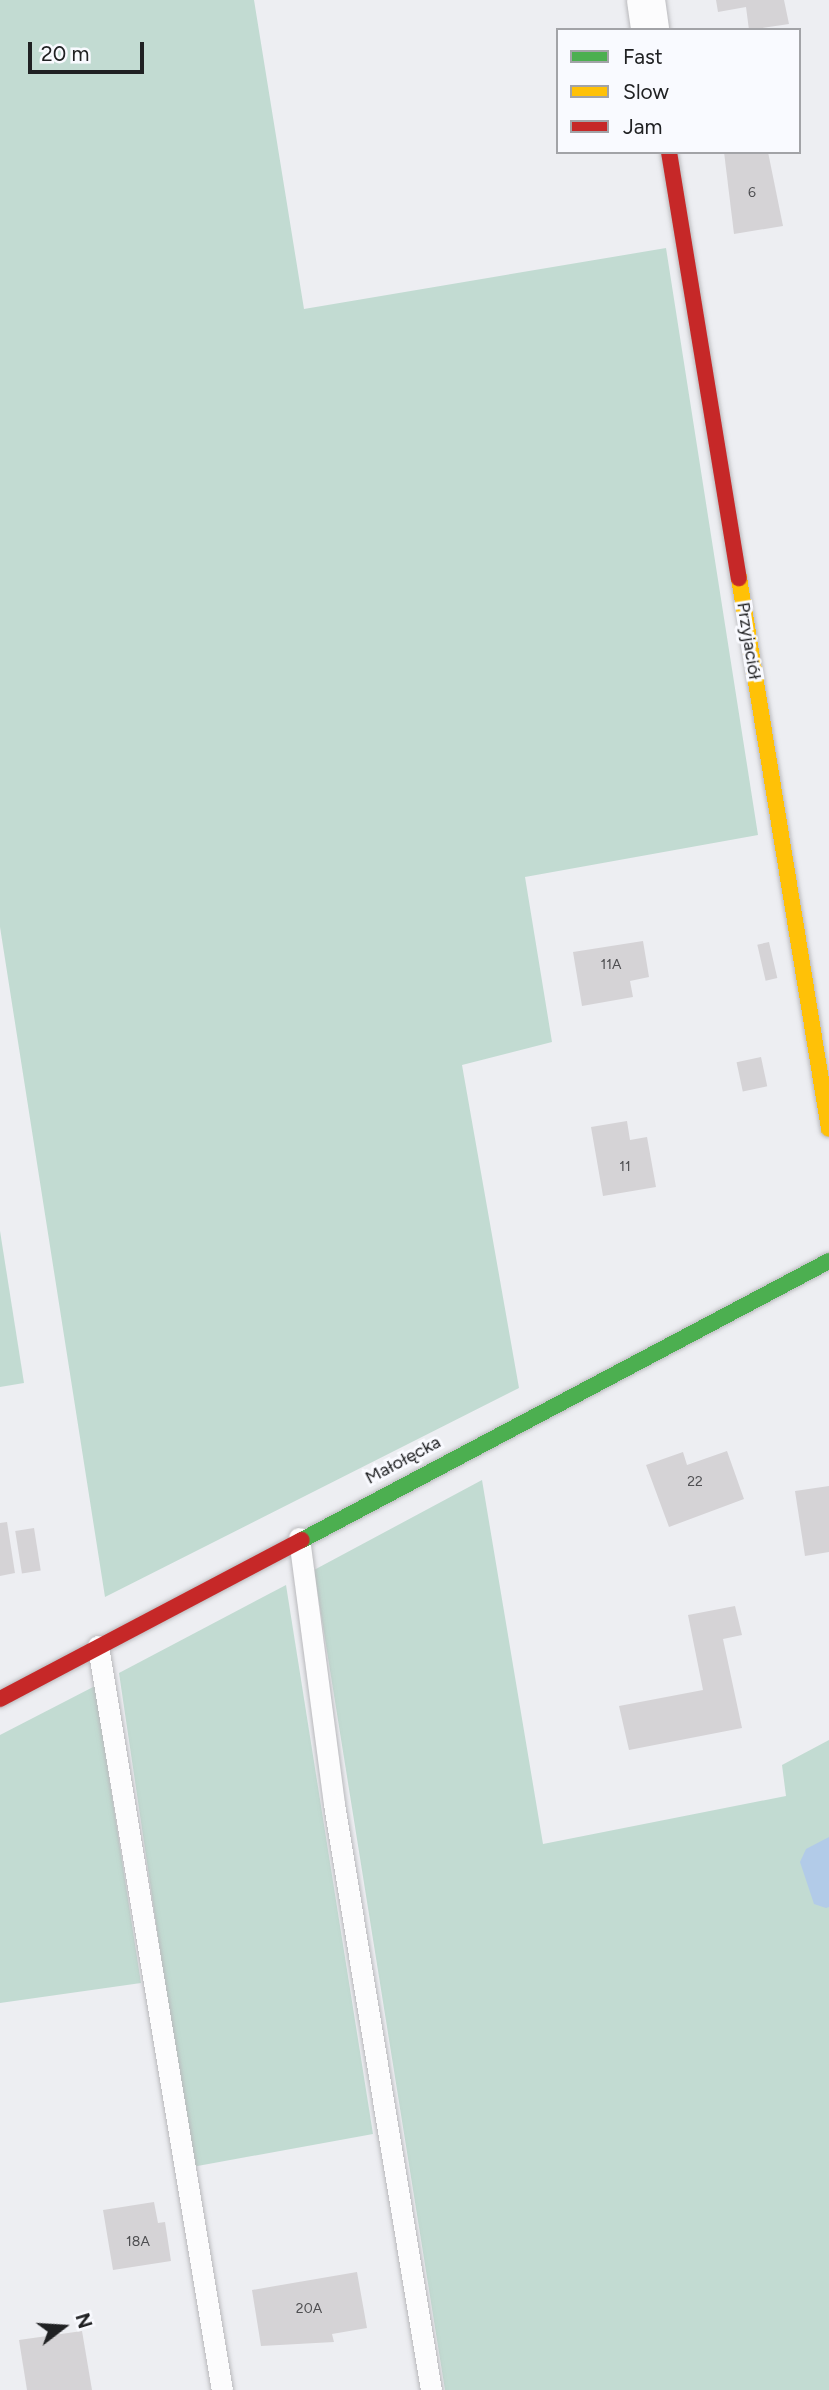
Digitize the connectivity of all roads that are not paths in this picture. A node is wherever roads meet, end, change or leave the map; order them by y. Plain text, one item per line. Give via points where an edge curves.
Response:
1 (646, 0) edge
2 (650, 28) edge
3 (669, 154) edge
4 (829, 1129) edge
5 (829, 1261) edge
6 (299, 1538) junction
7 (99, 1646) junction
8 (0, 1699) edge
9 (222, 2390) edge
10 (431, 2390) edge

1 - 2 street
3 - 4 street, Przyjaciół
5 - 6 street, Małołęcka
6 - 7 street, Małołęcka
6 - 10 lane via 334,1804
7 - 8 street, Małołęcka
7 - 9 lane

